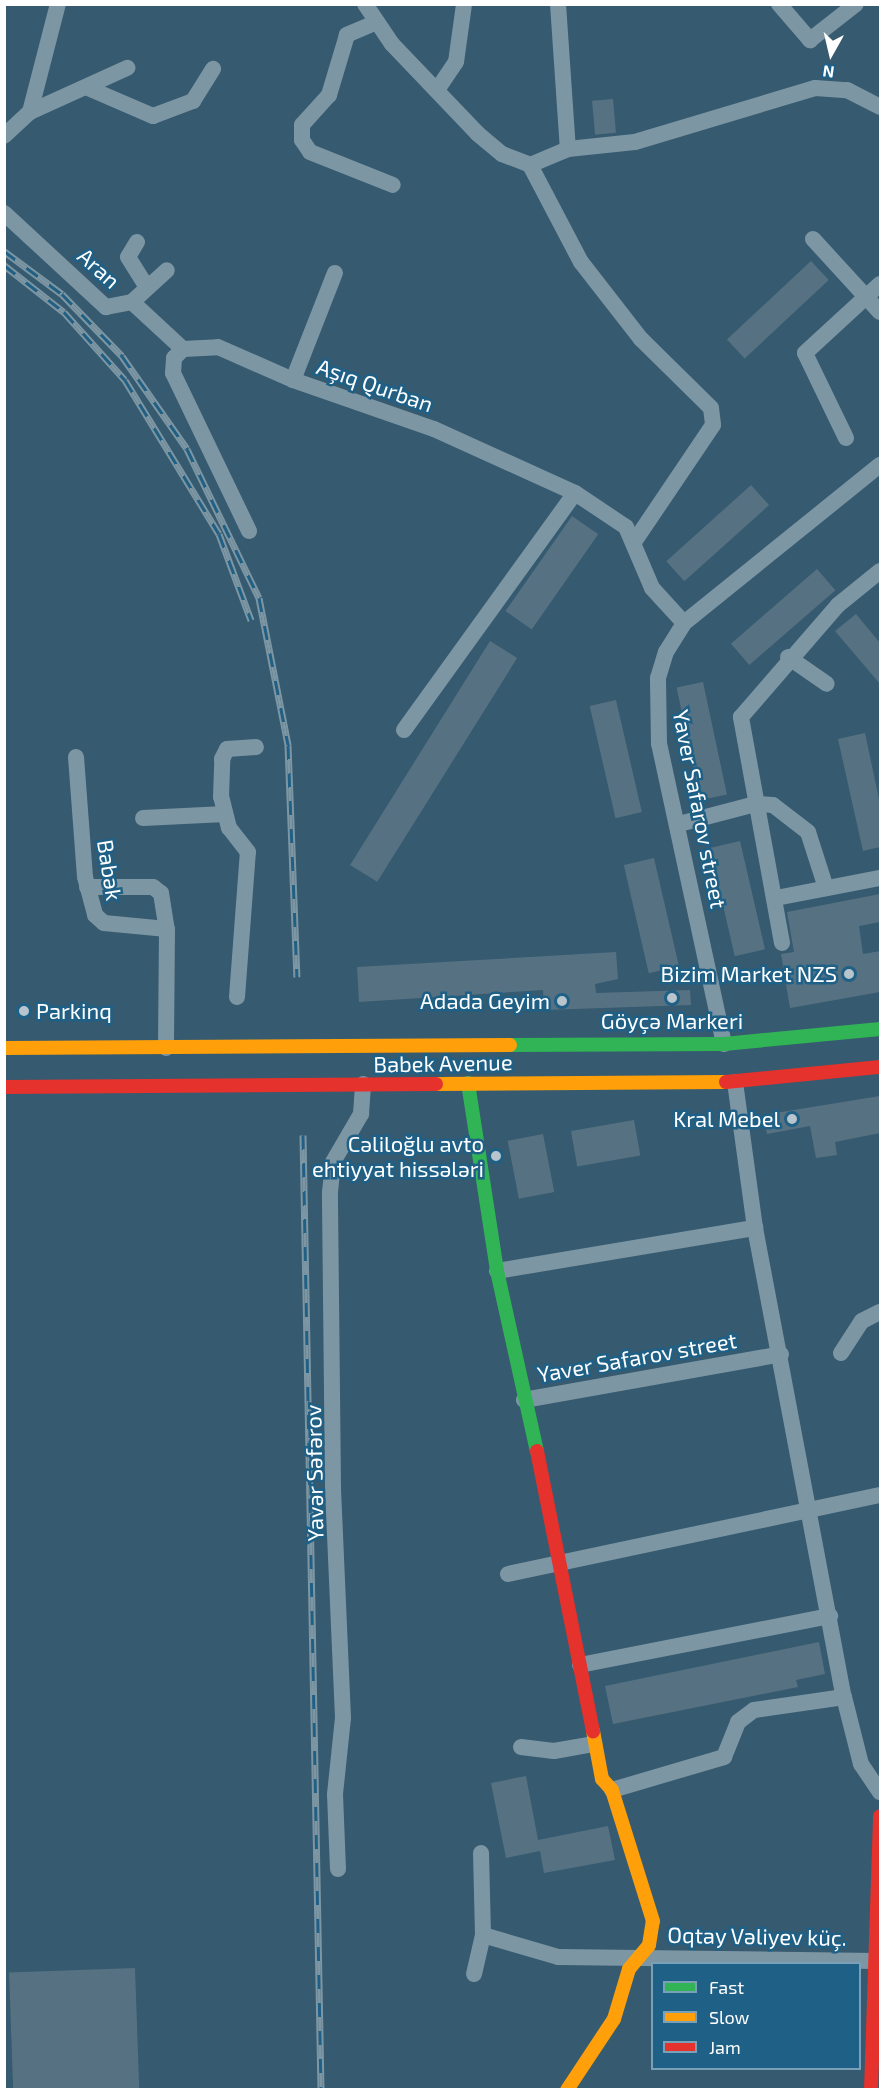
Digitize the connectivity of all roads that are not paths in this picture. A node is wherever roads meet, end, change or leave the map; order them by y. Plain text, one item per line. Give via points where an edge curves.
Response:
1 (58, 4) edge
2 (365, 4) edge
3 (464, 4) edge
4 (558, 4) edge
5 (779, 4) edge
6 (856, 4) edge
7 (377, 22) junction
8 (127, 68) dead end
9 (213, 69) dead end
10 (88, 88) junction
11 (437, 90) junction
12 (880, 107) edge
13 (30, 112) junction
14 (4, 136) edge
15 (568, 149) junction
16 (530, 165) junction
17 (393, 185) dead end
18 (4, 213) edge
19 (813, 239) dead end
20 (136, 242) dead end
21 (167, 270) dead end
22 (335, 273) dead end
23 (880, 284) edge
24 (147, 288) junction
25 (867, 295) junction
26 (132, 302) junction
27 (880, 312) edge
28 (183, 349) junction
29 (293, 380) junction
30 (846, 438) dead end
31 (880, 465) edge
32 (575, 493) junction
33 (249, 531) dead end
34 (634, 543) junction
35 (880, 571) edge
36 (684, 623) junction
37 (788, 657) junction
38 (827, 684) dead end
39 (404, 730) dead end
40 (256, 747) dead end
41 (76, 757) dead end
42 (756, 804) junction
43 (225, 814) junction
44 (143, 818) dead end
45 (679, 824) junction
46 (880, 878) edge
47 (87, 887) junction
48 (826, 888) junction
49 (776, 898) junction
50 (167, 929) junction
51 (782, 943) dead end
52 (237, 997) dead end
53 (880, 1029) edge
54 (724, 1044) junction
55 (4, 1048) edge
56 (166, 1048) junction
57 (880, 1067) edge
58 (735, 1082) junction
59 (468, 1083) junction
60 (363, 1084) junction
61 (4, 1088) edge
62 (755, 1228) junction
63 (497, 1270) junction
64 (880, 1312) edge
65 (841, 1353) dead end
66 (781, 1354) junction
67 (524, 1400) junction
68 (880, 1495) edge
69 (810, 1509) junction
70 (561, 1561) junction
71 (508, 1574) dead end
72 (830, 1616) junction
73 (580, 1665) junction
74 (844, 1698) junction
75 (594, 1744) junction
76 (521, 1747) dead end
77 (612, 1790) junction
78 (880, 1792) edge
79 (880, 1816) edge
80 (481, 1853) dead end
81 (338, 1869) dead end
82 (483, 1935) junction
83 (638, 1956) junction
84 (876, 1961) junction
85 (474, 1974) dead end
86 (567, 2090) edge
87 (871, 2090) edge

1 - 13 street
2 - 7 street
3 - 11 street via 456,62
4 - 15 street
5 - 6 street via 810,39
7 - 11 street
7 - 17 street via 347,35 329,95 302,125 302,140 310,152
8 - 10 street
9 - 10 street via 193,101 153,116
10 - 13 street
11 - 16 street via 494,148
12 - 15 street via 847,90 815,88 635,142
13 - 14 street
15 - 16 street
16 - 34 street via 581,262 641,339 702,396 714,416
18 - 26 street, Aran via 106,307
19 - 25 street
20 - 24 street via 128,257
21 - 24 street, Aran
22 - 29 street
23 - 25 street
24 - 26 street, Aran
25 - 27 street
25 - 30 street via 806,353
26 - 28 street
28 - 29 street, Aşıq Qurban via 218,346
28 - 33 street via 174,358 173,373
29 - 32 street, Aşıq Qurban via 434,429
31 - 36 street, Yaver Safarov street
32 - 34 street, Aşıq Qurban via 613,515
32 - 39 street
34 - 36 street, Aşıq Qurban via 652,588
35 - 37 street via 837,605
36 - 45 street, Yaver Safarov street via 666,652 655,706
37 - 38 street
37 - 42 street via 741,717
40 - 43 street via 227,750 222,759
41 - 47 street, Babək
42 - 45 street
42 - 48 street via 773,805 808,832
42 - 49 street
43 - 44 street, Babək
43 - 52 street via 228,828 248,852
45 - 54 street, Yaver Safarov street
46 - 48 street
47 - 50 street, Babək via 95,915 104,923
47 - 50 street via 153,887 166,903
48 - 49 street
49 - 51 street
50 - 56 street
53 - 54 main road, Babek Avenue
54 - 56 main road, Babek Avenue
55 - 56 main road, Babek Avenue
57 - 58 main road, Babek Avenue
58 - 59 main road, Babek Avenue
58 - 62 street
59 - 60 main road, Babek Avenue
59 - 63 main road, Yaver Safarov street
60 - 61 main road, Babek Avenue
60 - 81 street, Yavər Səfərov via 361,1114 333,1162 330,1192 333,1488 343,1718 335,1794
62 - 63 street
62 - 66 street
63 - 67 main road, Yaver Safarov street
64 - 65 street via 862,1321
66 - 67 street, Yaver Safarov street
66 - 69 street
67 - 70 main road
68 - 69 street
69 - 70 street
69 - 72 street
70 - 71 street
70 - 73 main road
72 - 73 street
72 - 74 street
73 - 75 main road, Oqtay Vəliyev küç.
74 - 77 street via 754,1710 738,1722 724,1757
74 - 78 street via 861,1764
75 - 76 street via 554,1751
75 - 77 main road, Oqtay Vəliyev küç. via 602,1779
77 - 83 main road, Oqtay Vəliyev küç. via 653,1921 649,1945
79 - 84 main road
80 - 82 street
82 - 83 street, Oqtay Vəliyev küç. via 551,1956
82 - 85 street
83 - 84 street, Oqtay Vəliyev küç.
83 - 86 main road, Oqtay Vəliyev küç. via 614,2019
84 - 87 main road

